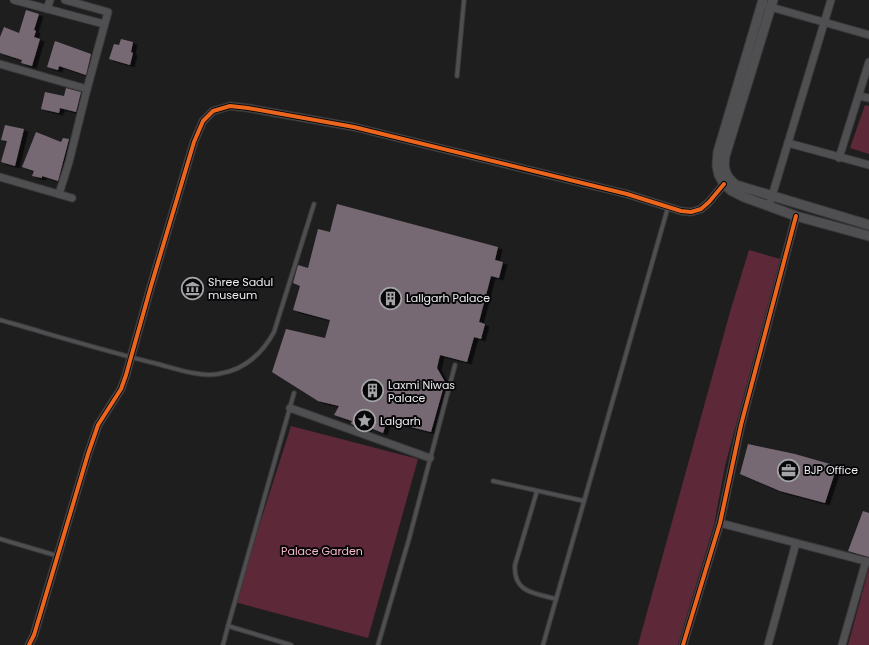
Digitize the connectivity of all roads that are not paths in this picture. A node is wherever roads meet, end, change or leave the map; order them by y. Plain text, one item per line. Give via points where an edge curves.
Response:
1 (14, 0) edge
2 (50, 0) edge
3 (65, 0) edge
4 (464, 0) edge
5 (830, 0) edge
6 (762, 2) edge
7 (772, 3) edge
8 (47, 9) junction
9 (823, 22) junction
10 (104, 24) junction
11 (869, 35) edge
12 (869, 62) edge
13 (0, 64) edge
14 (457, 76) dead end
15 (87, 89) junction
16 (858, 96) junction
17 (869, 98) edge
18 (788, 143) junction
19 (839, 158) junction
20 (869, 165) edge
21 (0, 177) edge
22 (724, 184) junction
23 (59, 194) junction
24 (771, 196) junction
25 (72, 198) dead end
26 (314, 204) dead end
27 (768, 206) junction
28 (668, 207) junction
29 (796, 216) junction
30 (869, 225) edge
31 (869, 236) edge
32 (0, 320) edge
33 (131, 357) junction
34 (455, 365) dead end
35 (294, 393) dead end
36 (290, 408) junction
37 (430, 458) junction
38 (493, 481) dead end
39 (537, 491) junction
40 (584, 501) junction
41 (720, 523) junction
42 (0, 540) edge
43 (796, 543) junction
44 (58, 556) junction
45 (868, 561) edge
46 (556, 599) junction
47 (228, 626) junction
48 (29, 645) edge
49 (223, 645) edge
50 (291, 645) edge
51 (378, 645) edge
52 (543, 645) edge
53 (683, 645) edge
54 (768, 645) edge
55 (842, 645) edge

1 - 8 street
2 - 8 street
3 - 10 street via 108,12
4 - 14 lane
5 - 9 street
6 - 7 street
6 - 22 street via 718,152 717,166
7 - 9 street
7 - 24 street via 724,166 730,180 736,185
8 - 10 street
9 - 11 street
9 - 18 street
10 - 15 street
12 - 16 street
13 - 15 street
15 - 23 street
16 - 17 street
16 - 19 street
18 - 19 street
18 - 24 street
19 - 20 street
21 - 23 street
22 - 27 street via 732,191
22 - 28 street via 701,209 691,212
23 - 25 street
24 - 27 street
24 - 30 street
26 - 33 lane via 274,332 260,353 248,363 218,374 188,372
27 - 29 street
28 - 33 street via 619,192 354,127 248,108 230,106 219,109 203,121 194,142
28 - 40 lane
29 - 31 street
29 - 41 street via 741,425
32 - 33 lane
33 - 44 street via 121,389 98,425
34 - 37 lane
35 - 36 lane
36 - 37 street
36 - 47 lane
37 - 51 lane
38 - 39 lane
39 - 40 lane
39 - 46 lane via 515,565 515,574 517,581 529,592
40 - 46 lane
41 - 43 street
41 - 53 street
42 - 44 lane
43 - 45 street
43 - 54 street
44 - 48 street
45 - 55 street
46 - 52 lane
47 - 49 lane
47 - 50 lane

